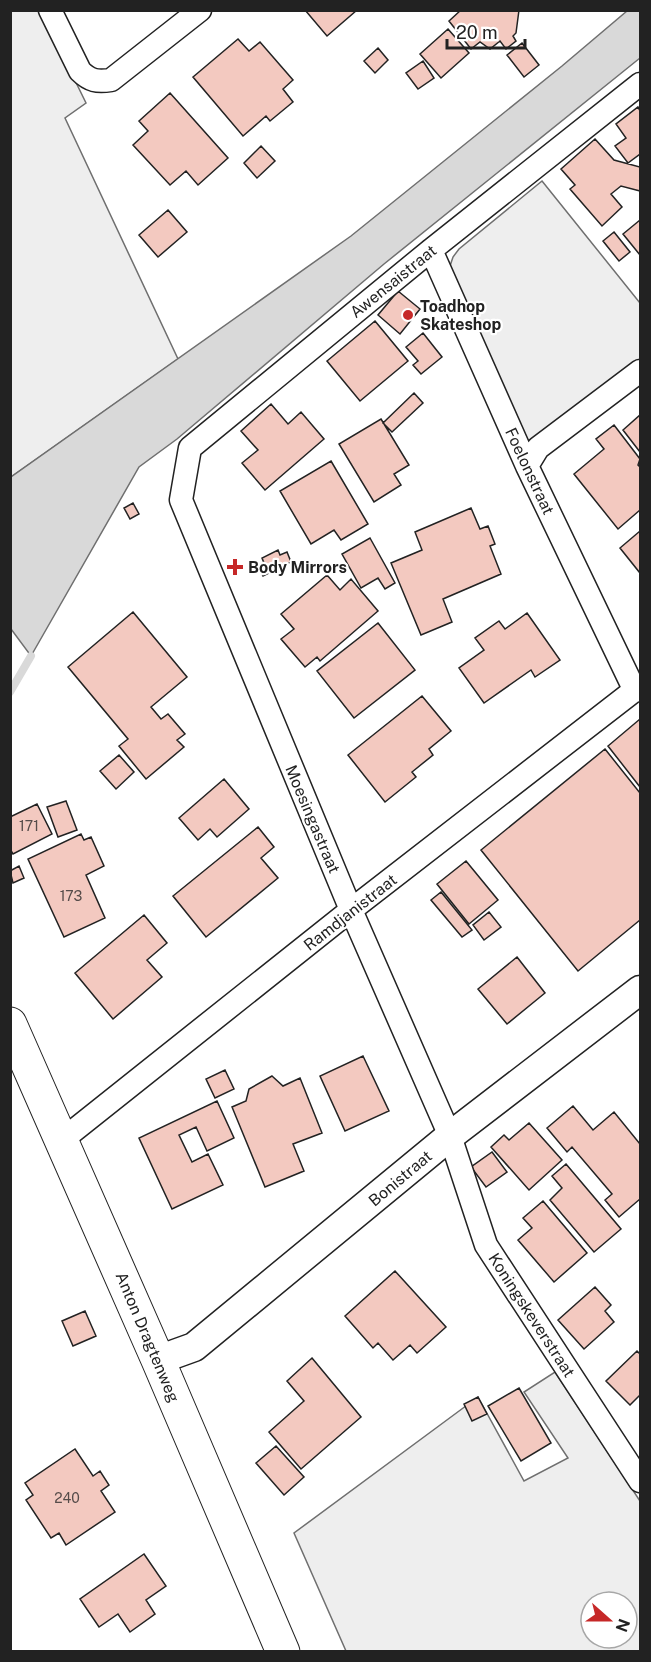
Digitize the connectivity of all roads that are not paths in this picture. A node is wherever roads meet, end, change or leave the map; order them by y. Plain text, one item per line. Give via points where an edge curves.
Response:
1 (50, 10) edge
2 (200, 10) edge
3 (640, 84) edge
4 (430, 250) junction
5 (640, 371) edge
6 (527, 466) junction
7 (181, 500) joint
8 (638, 688) edge
9 (351, 910) junction
10 (640, 990) edge
11 (10, 1024) edge
12 (450, 1136) junction
13 (62, 1140) junction
14 (158, 1360) junction
15 (640, 1481) edge
16 (283, 1652) edge

1 - 2 street via 80,72 98,82 111,80
3 - 4 street, Awensaistraat
4 - 6 street, Foelonstraat
4 - 7 street, Awensaistraat via 190,448
5 - 6 street via 538,448
6 - 8 street, Foelonstraat
7 - 9 street, Moesingastraat
8 - 9 street, Ramdjanistraat
9 - 12 street, Moesingastraat
9 - 13 street, Ramdjanistraat
10 - 12 street, Bonistraat
11 - 13 main road, Anton Dragtenweg
12 - 14 street, Bonistraat via 194,1347
12 - 15 street, Koningskeverstraat via 486,1245
13 - 14 main road, Anton Dragtenweg
14 - 16 main road, Anton Dragtenweg

